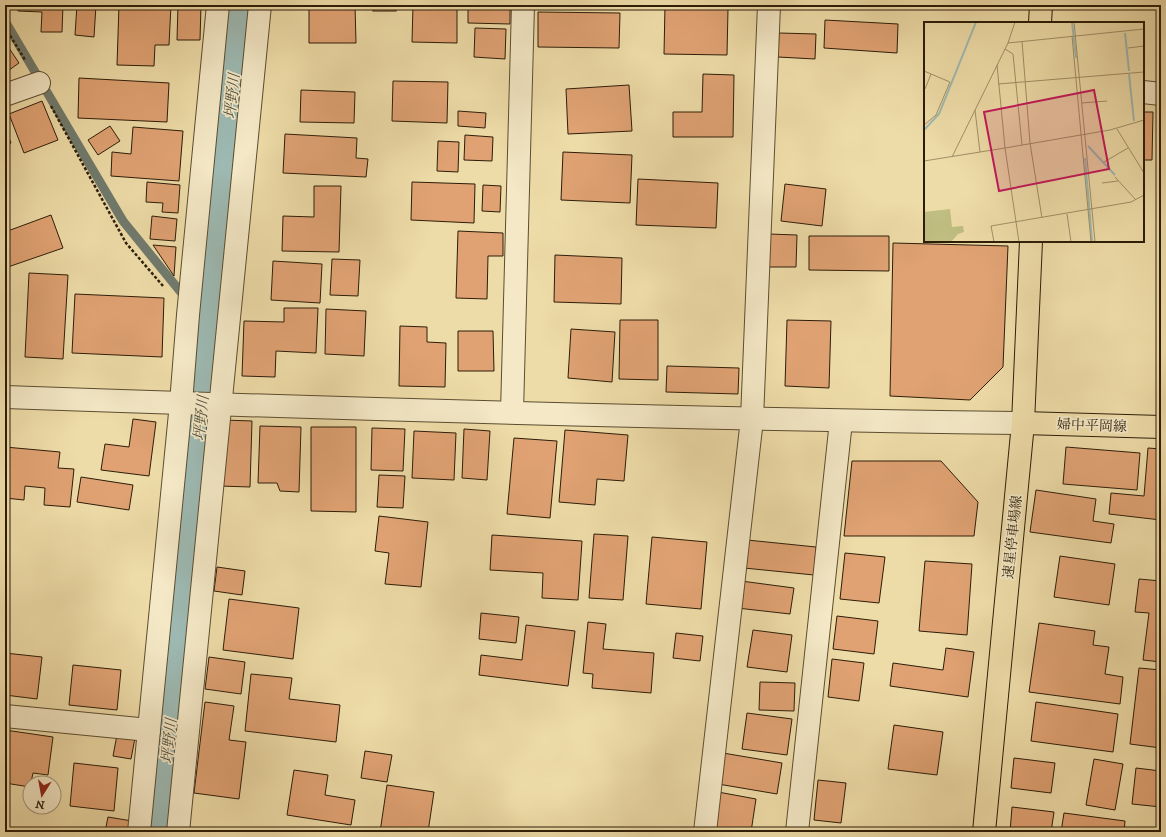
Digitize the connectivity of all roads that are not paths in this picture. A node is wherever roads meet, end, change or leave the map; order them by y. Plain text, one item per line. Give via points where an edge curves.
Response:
1 (218, 5) edge
2 (260, 5) edge
3 (522, 5) edge
4 (769, 5) edge
5 (1041, 5) edge
6 (1040, 22) edge
7 (39, 83) road end
8 (1144, 92) edge
9 (1161, 94) edge
10 (5, 95) edge
11 (1031, 242) edge
12 (5, 397) edge
13 (181, 403) junction
14 (221, 404) junction
15 (512, 412) junction
16 (752, 419) junction
17 (841, 421) junction
18 (1023, 423) junction
19 (1161, 427) edge
20 (5, 716) edge
21 (149, 730) junction
22 (139, 832) edge
23 (178, 832) edge
24 (705, 832) edge
25 (797, 832) edge
26 (984, 832) edge

1 - 13 street
2 - 14 street
3 - 15 street
4 - 16 street
5 - 6 main road
7 - 10 street
8 - 9 street
11 - 18 main road, 速星停車場線
12 - 13 street
13 - 14 street
13 - 21 street
14 - 15 street
14 - 23 street
15 - 16 street
16 - 17 street
16 - 24 street
17 - 18 street
17 - 25 street
18 - 19 main road, 婦中平岡線
18 - 26 main road, 速星停車場線
20 - 21 street
21 - 22 street

